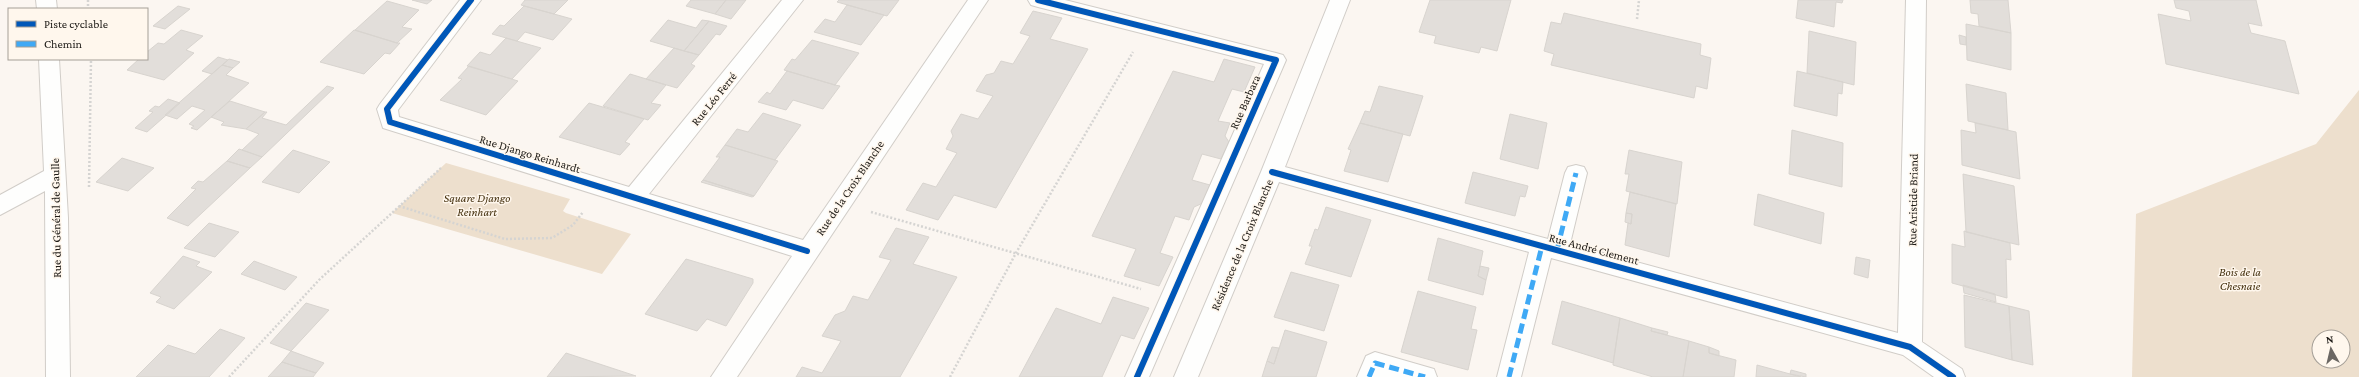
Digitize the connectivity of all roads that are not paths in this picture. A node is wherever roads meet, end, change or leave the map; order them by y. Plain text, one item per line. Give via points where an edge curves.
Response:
1 (471, 0) edge
2 (793, 0) edge
3 (978, 0) edge
4 (1038, 0) edge
5 (1340, 0) edge
6 (1916, 0) edge
7 (50, 60) edge
8 (1272, 172) junction
9 (1576, 173) dead end
10 (55, 175) junction
11 (634, 197) junction
12 (0, 206) edge
13 (1550, 248) junction
14 (807, 251) junction
15 (1910, 347) junction
16 (58, 377) edge
17 (723, 377) edge
18 (1137, 377) edge
19 (1186, 377) edge
20 (1369, 377) edge
21 (1425, 377) edge
22 (1509, 377) edge
23 (1953, 377) edge

1 - 11 street, Rue Django Reinhardt via 387,110 390,122
2 - 11 street, Rue Léo Ferré
3 - 14 street, Rue de la Croix Blanche
4 - 18 street, Rue Barbara via 1276,60
5 - 8 street, Résidence de la Croix Blanche
6 - 15 street, Rue Aristide Briand
7 - 10 street, Rue du Général de Gaulle
8 - 13 street, Rue André Clement
8 - 19 street, Résidence de la Croix Blanche
9 - 13 street
10 - 12 street
10 - 16 street, Rue du Général de Gaulle
11 - 14 street, Rue Django Reinhardt
13 - 15 street, Rue André Clement
13 - 22 street
14 - 17 street, Rue de la Croix Blanche
15 - 23 street
20 - 21 street via 1375,363

